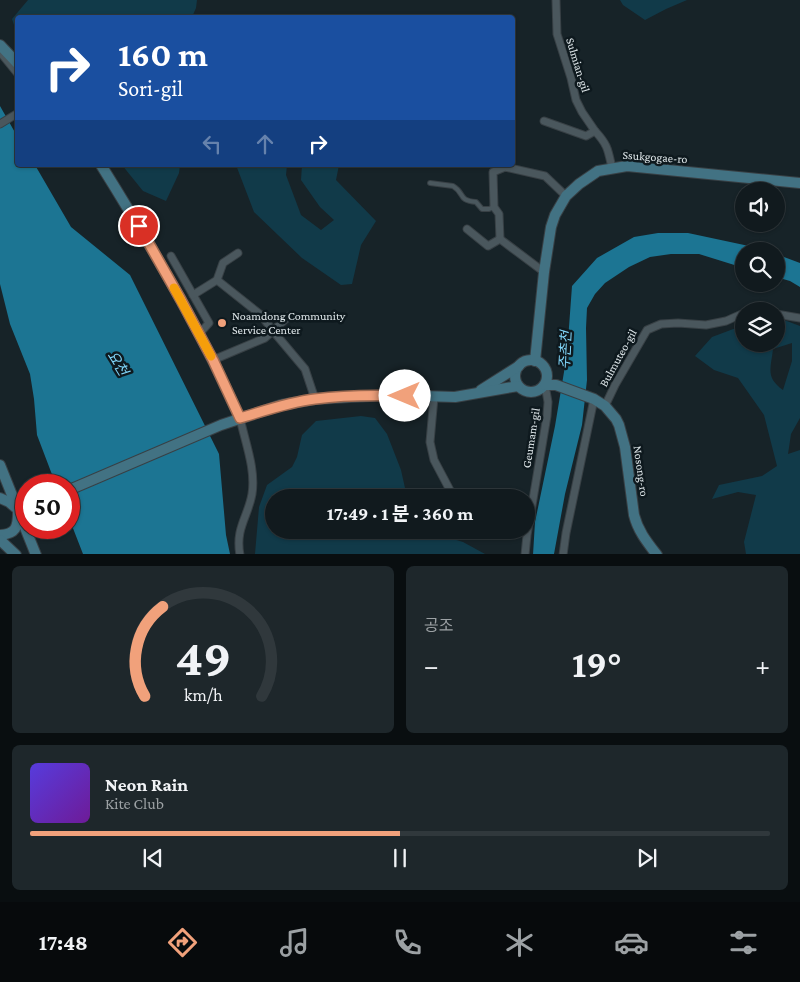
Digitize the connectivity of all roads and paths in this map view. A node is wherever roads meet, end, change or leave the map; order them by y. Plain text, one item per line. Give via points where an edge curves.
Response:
1 (556, 0) edge
2 (0, 45) edge
3 (0, 52) edge
4 (15, 61) edge
5 (15, 70) edge
6 (15, 115) edge
7 (544, 121) dead end
8 (0, 124) edge
9 (595, 131) junction
10 (102, 167) edge
11 (612, 168) junction
12 (430, 183) dead end
13 (800, 183) edge
14 (566, 196) junction
15 (494, 207) junction
16 (467, 229) dead end
17 (500, 239) junction
18 (238, 253) dead end
19 (172, 256) dead end
20 (544, 272) junction
21 (217, 280) junction
22 (193, 295) junction
23 (289, 316) dead end
24 (785, 316) edge
25 (735, 317) edge
26 (800, 318) edge
27 (273, 331) junction
28 (199, 334) junction
29 (213, 360) junction
30 (527, 363) junction
31 (545, 384) junction
32 (518, 386) junction
33 (476, 394) junction
34 (434, 397) junction
35 (315, 399) junction
36 (592, 399) junction
37 (605, 406) junction
38 (240, 418) junction
39 (0, 465) edge
40 (80, 485) edge
41 (449, 489) edge
42 (532, 489) edge
43 (15, 495) edge
44 (0, 498) edge
45 (15, 505) edge
46 (15, 527) edge
47 (0, 535) edge
48 (31, 539) edge
49 (524, 539) edge
50 (0, 540) edge
51 (16, 554) edge
52 (36, 554) edge
53 (240, 554) edge
54 (525, 554) edge
55 (563, 554) edge
56 (657, 554) edge

1 - 9 street, Sulmian-gil via 557,34 576,100
2 - 4 main road
3 - 5 street
6 - 8 street
7 - 9 street via 586,136
9 - 11 street, Sulmian-gil via 604,140
10 - 28 main road
11 - 13 main road, Ssukgogae-ro via 627,166
11 - 14 main road, Ssukgogae-ro via 598,171
12 - 15 lane via 454,186 463,198 476,202 482,209
14 - 15 street via 545,176 505,167 493,172
14 - 20 main road, Ssukgogae-ro via 551,226
15 - 17 street via 499,214
16 - 17 street via 488,246
17 - 20 street
18 - 21 street via 223,263
19 - 22 street
20 - 30 main road, Ssukgogae-ro via 539,316
21 - 22 street
21 - 27 street via 262,315
22 - 28 street via 209,323
23 - 27 street
24 - 26 street
25 - 37 street, Bulmuteo-gil via 706,325 661,324 647,330
27 - 29 street via 265,338
27 - 35 street via 306,369
28 - 29 main road
29 - 38 main road
30 - 31 main road via 542,364 547,374
30 - 32 main road via 515,376
30 - 33 main road
31 - 32 main road via 532,393
31 - 36 main road, Nosong-ro
31 - 42 street, Geumam-gil via 548,402
32 - 33 main road
33 - 34 main road
34 - 35 main road
34 - 41 street via 430,442 434,460
35 - 38 main road via 281,405
36 - 37 main road, Nosong-ro
36 - 55 street
37 - 56 main road, Nosong-ro via 619,425 625,446 636,523
38 - 40 main road
38 - 53 street via 253,482 252,496 240,528
39 - 43 main road
44 - 45 main road
46 - 47 main road via 11,534
48 - 52 main road
49 - 54 street, Geumam-gil
50 - 51 main road

